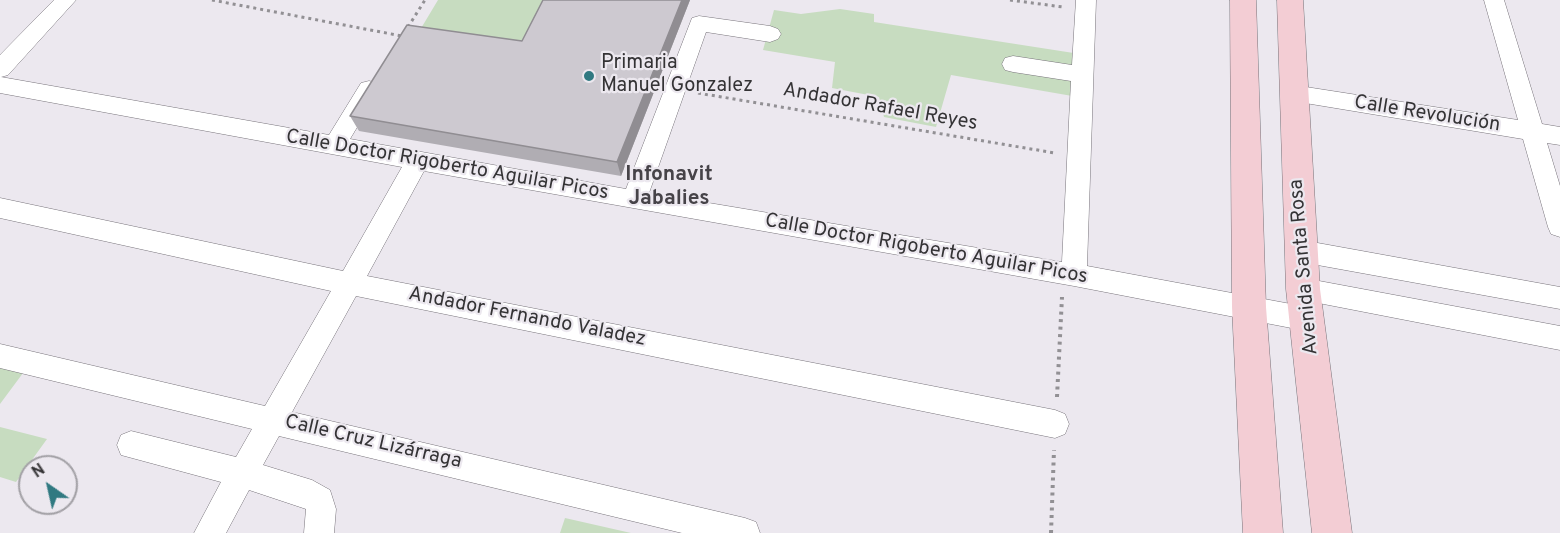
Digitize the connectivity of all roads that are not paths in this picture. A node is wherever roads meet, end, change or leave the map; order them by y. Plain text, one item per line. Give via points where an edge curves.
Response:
1 (66, 0) edge
2 (1243, 0) edge
3 (1290, 0) edge
4 (1494, 0) edge
5 (1086, 5) edge
6 (770, 34) dead end
7 (1013, 63) dead end
8 (0, 69) edge
9 (1083, 75) junction
10 (378, 76) edge
11 (0, 85) edge
12 (1293, 93) junction
13 (1531, 131) junction
14 (1560, 135) edge
15 (335, 146) junction
16 (418, 161) junction
17 (634, 200) junction
18 (0, 208) edge
19 (1560, 227) edge
20 (1300, 251) junction
21 (1074, 275) junction
22 (348, 283) junction
23 (1560, 298) edge
24 (1305, 304) junction
25 (1249, 307) junction
26 (1560, 338) edge
27 (0, 356) edge
28 (272, 419) junction
29 (1055, 424) dead end
30 (131, 445) dead end
31 (242, 473) junction
32 (209, 533) edge
33 (319, 533) edge
34 (745, 533) edge
35 (1263, 533) edge
36 (1332, 533) edge

1 - 8 street
2 - 25 main road
3 - 12 main road, Avenida Santa Rosa
4 - 13 street
5 - 9 street
6 - 17 street via 699,23
7 - 9 street
9 - 21 street
10 - 15 street
11 - 15 street, Calle Doctor Rigoberto Aguilar Picos
12 - 13 street, Calle Revolución
12 - 20 main road, Avenida Santa Rosa
13 - 14 street, Calle Revolución
13 - 19 street
15 - 16 street, Calle Doctor Rigoberto Aguilar Picos
16 - 17 street, Calle Doctor Rigoberto Aguilar Picos
16 - 22 street
17 - 21 street, Calle Doctor Rigoberto Aguilar Picos
18 - 22 street, Andador Fernando Valadez
20 - 23 street
20 - 24 main road, Avenida Santa Rosa
21 - 25 street, Calle Doctor Rigoberto Aguilar Picos
22 - 28 street
22 - 29 street, Andador Fernando Valadez
24 - 25 street, Calle Doctor Rigoberto Aguilar Picos
24 - 26 street, Calle Doctor Rigoberto Aguilar Picos
24 - 36 main road, Avenida Santa Rosa
25 - 35 main road
27 - 28 street, Calle Cruz Lizárraga
28 - 31 street
28 - 34 street, Calle Cruz Lizárraga
30 - 31 street
31 - 32 street
31 - 33 street via 319,500

